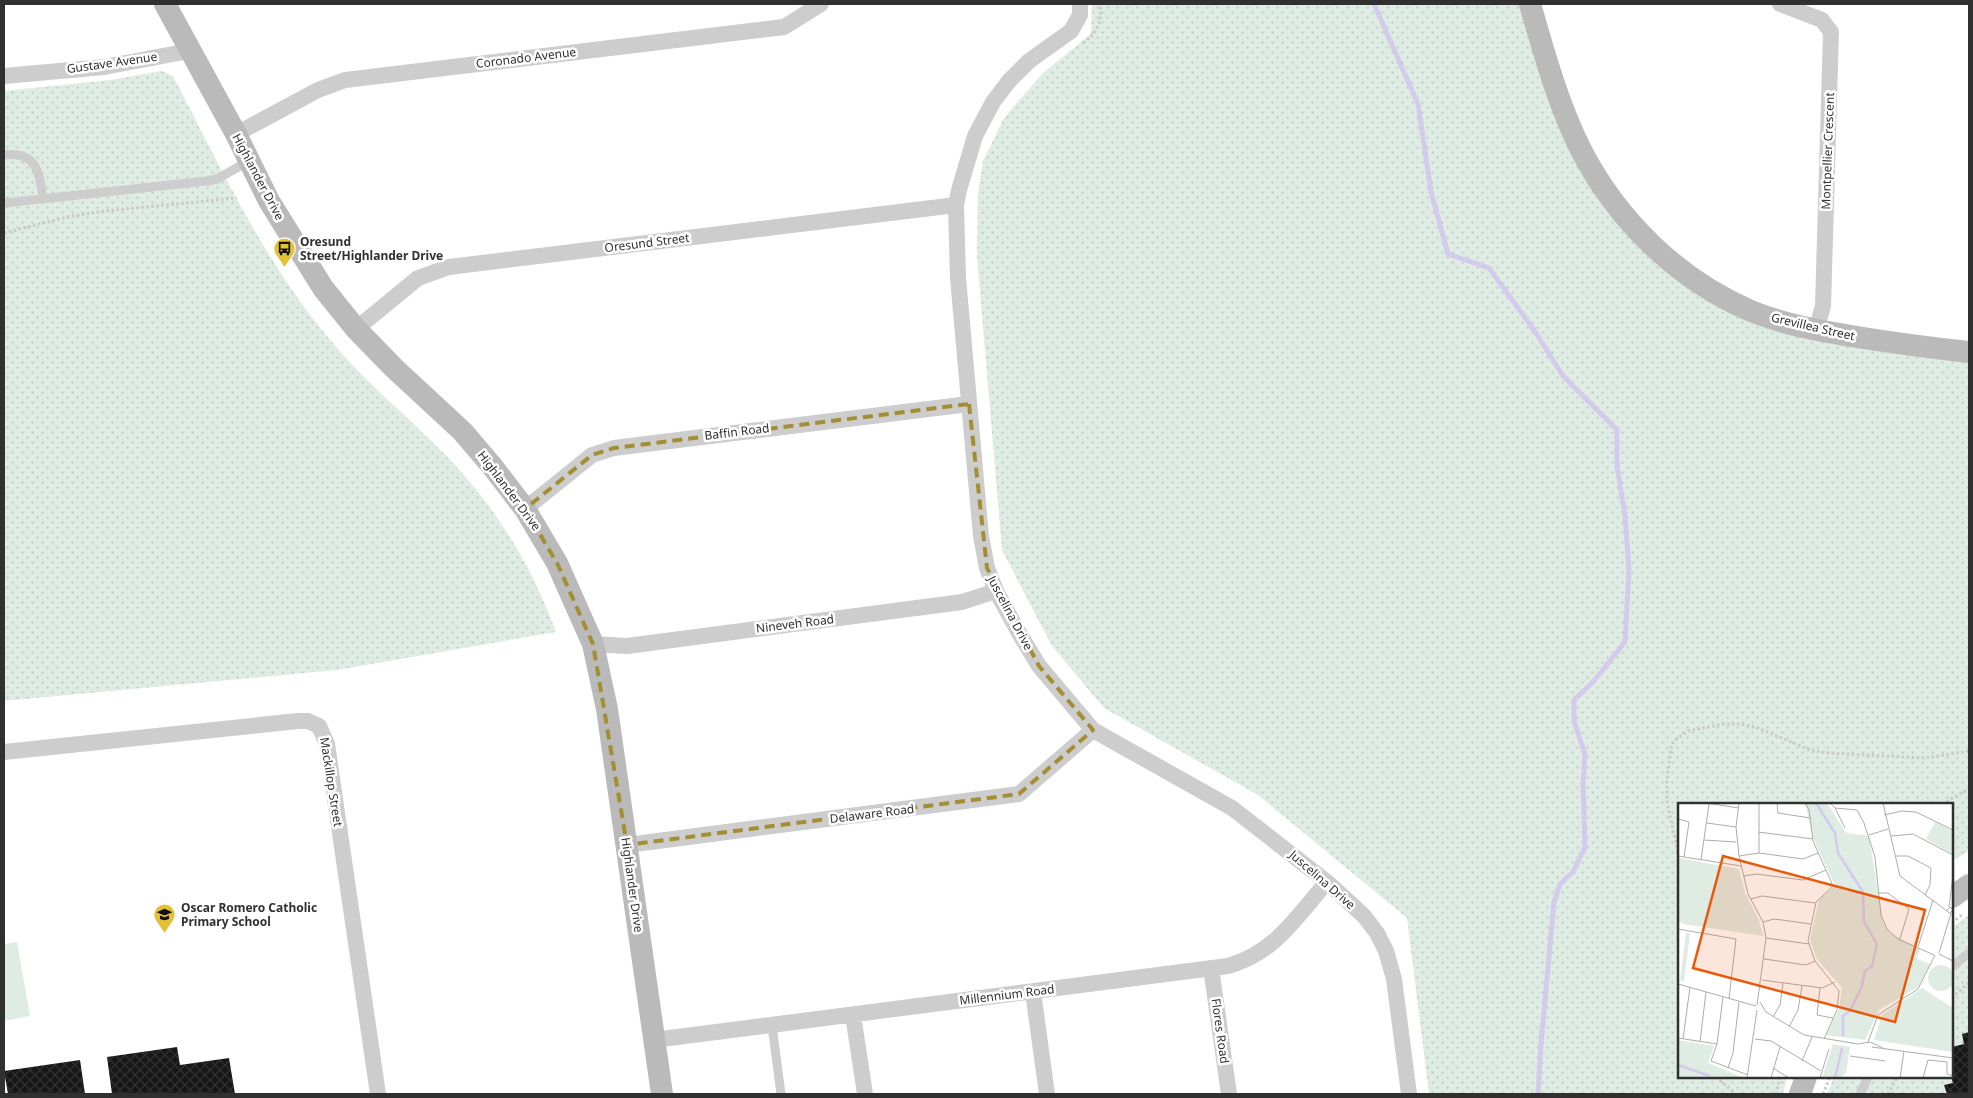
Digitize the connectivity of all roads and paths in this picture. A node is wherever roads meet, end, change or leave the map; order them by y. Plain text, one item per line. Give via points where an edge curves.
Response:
1 (165, 4) edge
2 (821, 4) edge
3 (1080, 4) edge
4 (1100, 4) edge
5 (1530, 4) edge
6 (1780, 4) edge
7 (1081, 45) dead end
8 (189, 51) junction
9 (4, 76) edge
10 (236, 134) junction
11 (4, 155) edge
12 (249, 160) junction
13 (237, 198) dead end
14 (43, 199) junction
15 (4, 203) edge
16 (956, 205) junction
17 (4, 232) edge
18 (356, 329) junction
19 (1816, 330) junction
20 (1969, 352) edge
21 (969, 404) junction
22 (525, 509) junction
23 (996, 591) junction
24 (593, 644) junction
25 (1093, 730) junction
26 (1969, 751) edge
27 (4, 752) edge
28 (1969, 789) edge
29 (1944, 803) edge
30 (627, 844) junction
31 (1678, 852) edge
32 (1326, 882) junction
33 (1969, 885) edge
34 (1953, 895) edge
35 (1969, 953) edge
36 (1953, 966) edge
37 (1211, 968) junction
38 (1969, 982) edge
39 (1033, 992) junction
40 (1953, 997) edge
41 (853, 1015) junction
42 (772, 1026) junction
43 (654, 1040) junction
44 (1717, 1078) edge
45 (1780, 1078) edge
46 (1806, 1078) edge
47 (1830, 1078) edge
48 (1868, 1078) edge
49 (1896, 1078) edge
50 (378, 1094) edge
51 (662, 1094) edge
52 (781, 1094) edge
53 (865, 1094) edge
54 (1047, 1094) edge
55 (1229, 1094) edge
56 (1409, 1094) edge
57 (1736, 1094) edge
58 (1776, 1094) edge
59 (1800, 1094) edge
60 (1823, 1094) edge
61 (1860, 1094) edge
62 (1888, 1094) edge

1 - 8 street, Highlander Drive
2 - 10 street, Coronado Avenue via 784,27 345,80 318,90
3 - 16 street, Juscelina Drive via 1080,15 1071,31 1029,61 993,102 970,149
4 - 7 path via 1099,27
5 - 19 street, Grevillea Street via 1546,62 1581,150 1620,211 1650,244 1702,285 1751,311
6 - 19 street, Montpellier Crescent via 1822,20 1831,32 1823,306
8 - 9 street, Gustave Avenue via 104,67
8 - 10 street, Highlander Drive
10 - 12 street, Highlander Drive
11 - 14 lane via 17,153 32,162 38,171
12 - 14 lane via 217,179 207,181
12 - 18 street, Highlander Drive via 292,240 323,288
13 - 17 path via 104,211
14 - 15 lane
16 - 18 street, Oresund Street via 449,267 418,278
16 - 21 street, Juscelina Drive via 958,278
18 - 22 street, Highlander Drive via 462,431
19 - 20 street, Grevillea Street
21 - 22 street, Baffin Road via 614,448 592,455
21 - 23 street, Juscelina Drive via 980,536
22 - 24 street, Highlander Drive via 557,563
23 - 24 street, Nineveh Road via 962,602 628,646
23 - 25 street, Juscelina Drive via 1039,666
24 - 30 street, Highlander Drive via 607,709
25 - 30 street, Delaware Road via 1019,794
25 - 32 street, Juscelina Drive via 1232,808
26 - 31 path via 1926,758 1829,752 1810,750 1758,728 1740,724 1688,731 1671,748 1667,779
27 - 50 street, Mackillop Street via 298,721 319,726 327,744
28 - 29 path
30 - 43 street, Highlander Drive
32 - 37 street, Millennium Road via 1259,955 1236,964
32 - 56 street, Juscelina Drive via 1364,916 1378,933 1386,951 1394,979
33 - 34 street
35 - 36 lane
37 - 39 street, Millennium Road
37 - 55 street, Flores Road
38 - 40 path
39 - 41 street, Millennium Road
39 - 54 street
41 - 42 street, Millennium Road
41 - 53 street
42 - 43 street, Millennium Road
42 - 52 lane
43 - 51 street, Highlander Drive
44 - 57 path
45 - 58 path
46 - 59 street
47 - 60 path
48 - 61 lane
49 - 62 path

